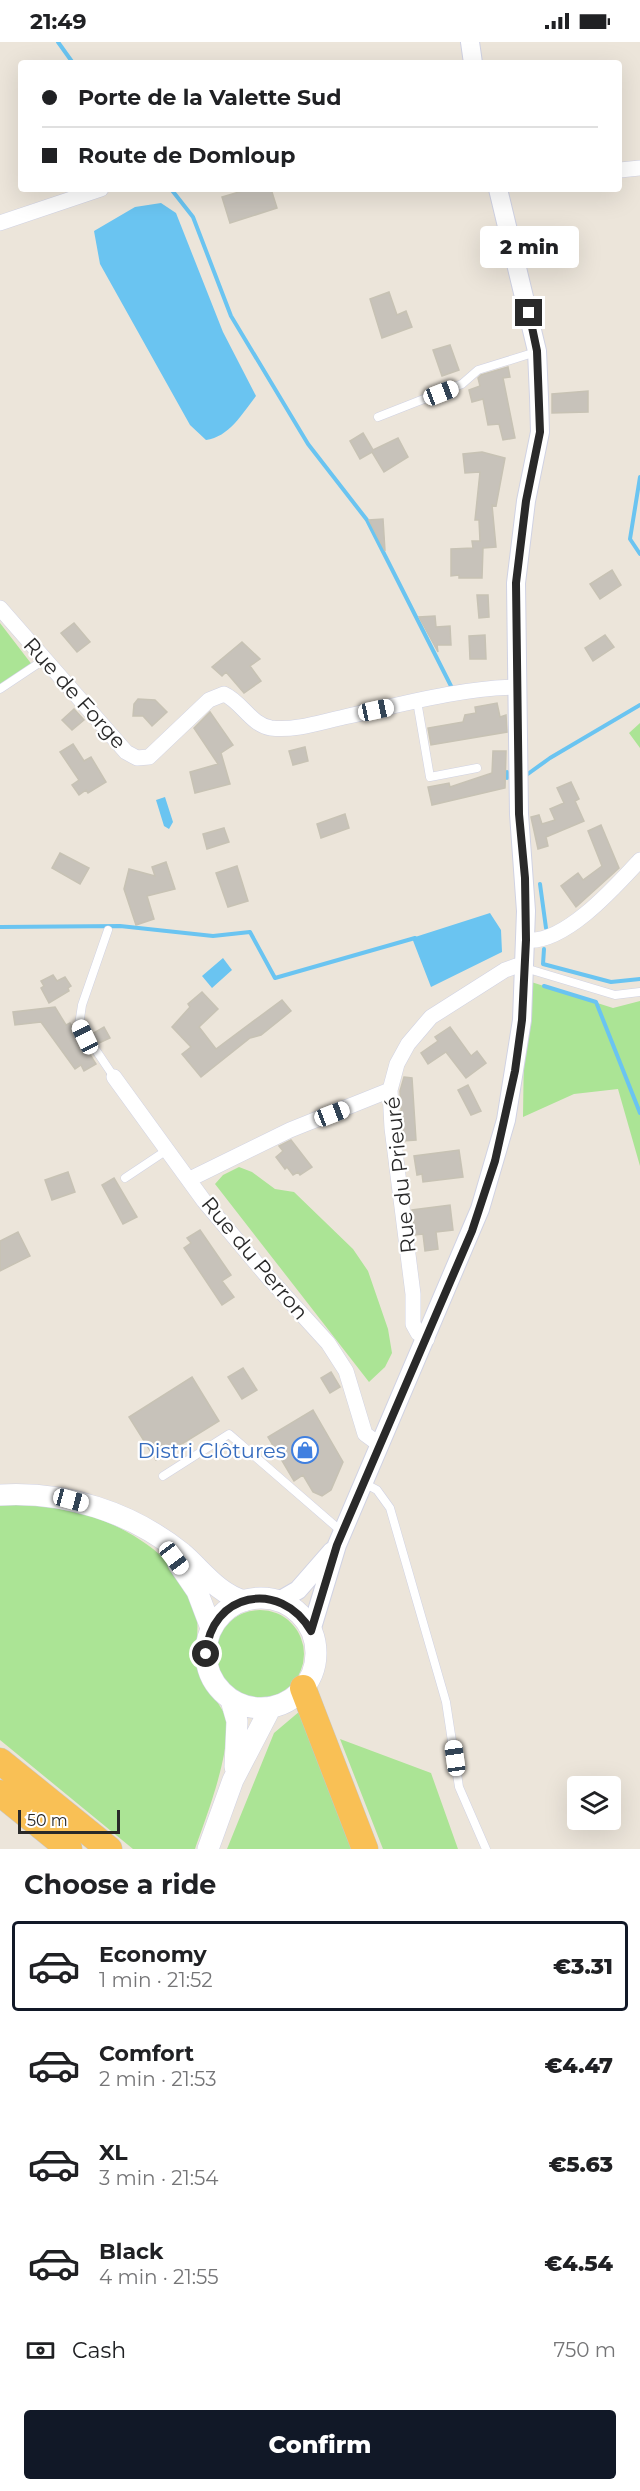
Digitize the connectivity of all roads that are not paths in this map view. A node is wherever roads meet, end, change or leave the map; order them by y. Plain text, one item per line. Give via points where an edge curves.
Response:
1 (470, 42) edge
2 (473, 60) edge
3 (640, 168) edge
4 (622, 170) edge
5 (92, 192) edge
6 (499, 192) edge
7 (0, 223) edge
8 (537, 351) junction
9 (378, 417) dead end
10 (0, 608) edge
11 (45, 659) junction
12 (516, 687) junction
13 (0, 689) edge
14 (417, 701) junction
15 (477, 768) dead end
16 (640, 860) edge
17 (108, 930) dead end
18 (526, 940) junction
19 (525, 968) junction
20 (640, 992) edge
21 (114, 1077) joint
22 (390, 1090) junction
23 (168, 1149) junction
24 (125, 1178) dead end
25 (190, 1179) junction
26 (427, 1339) junction
27 (380, 1446) junction
28 (163, 1476) dead end
29 (364, 1483) junction
30 (0, 1495) edge
31 (157, 1537) junction
32 (340, 1538) junction
33 (244, 1600) junction
34 (279, 1601) junction
35 (211, 1628) junction
36 (311, 1631) junction
37 (303, 1688) junction
38 (231, 1700) junction
39 (271, 1707) junction
40 (0, 1761) edge
41 (234, 1780) junction
42 (0, 1793) edge
43 (69, 1849) edge
44 (109, 1849) edge
45 (208, 1849) edge
46 (365, 1849) edge
47 (486, 1849) edge

1 - 2 street
3 - 4 street
5 - 7 street
6 - 8 street
8 - 9 lane via 478,370 462,384
8 - 12 street via 540,432 517,564
10 - 11 street, Rue de Forge
11 - 13 lane
11 - 14 street, Rue de Forge via 126,752 136,758 149,757 209,700 224,694 270,728 294,728
12 - 14 street, Rue de Forge
12 - 18 street
14 - 15 lane via 430,777
16 - 18 street via 607,895 576,919 540,940
17 - 21 lane via 79,1025
18 - 19 street
19 - 20 lane via 615,994
19 - 22 street, Rue du Prieuré via 505,970 431,1017 408,1044
19 - 26 street via 515,1071 495,1161 472,1231
21 - 23 street, Rue du Perron
22 - 25 street via 290,1130
22 - 26 street, Rue du Prieuré via 414,1294 413,1324
23 - 24 lane
23 - 25 street, Rue du Perron
25 - 27 street, Rue du Perron via 267,1276 328,1343 351,1382 364,1434
26 - 27 street
27 - 29 street
28 - 32 lane via 229,1434
29 - 32 street
29 - 47 lane via 377,1490 390,1509 446,1702 459,1786
30 - 31 main road via 42,1495 87,1504
31 - 33 main road via 181,1552 223,1591
31 - 35 main road via 191,1580
32 - 34 street via 309,1580
32 - 36 street
33 - 34 main road
33 - 35 main road via 228,1608
34 - 36 main road via 294,1610
35 - 38 main road via 206,1654 209,1672
36 - 37 main road via 314,1665
37 - 39 main road via 286,1702
37 - 46 highway
38 - 39 main road via 246,1706
38 - 41 main road via 238,1731
39 - 41 main road
40 - 44 highway
41 - 45 main road
42 - 43 highway

